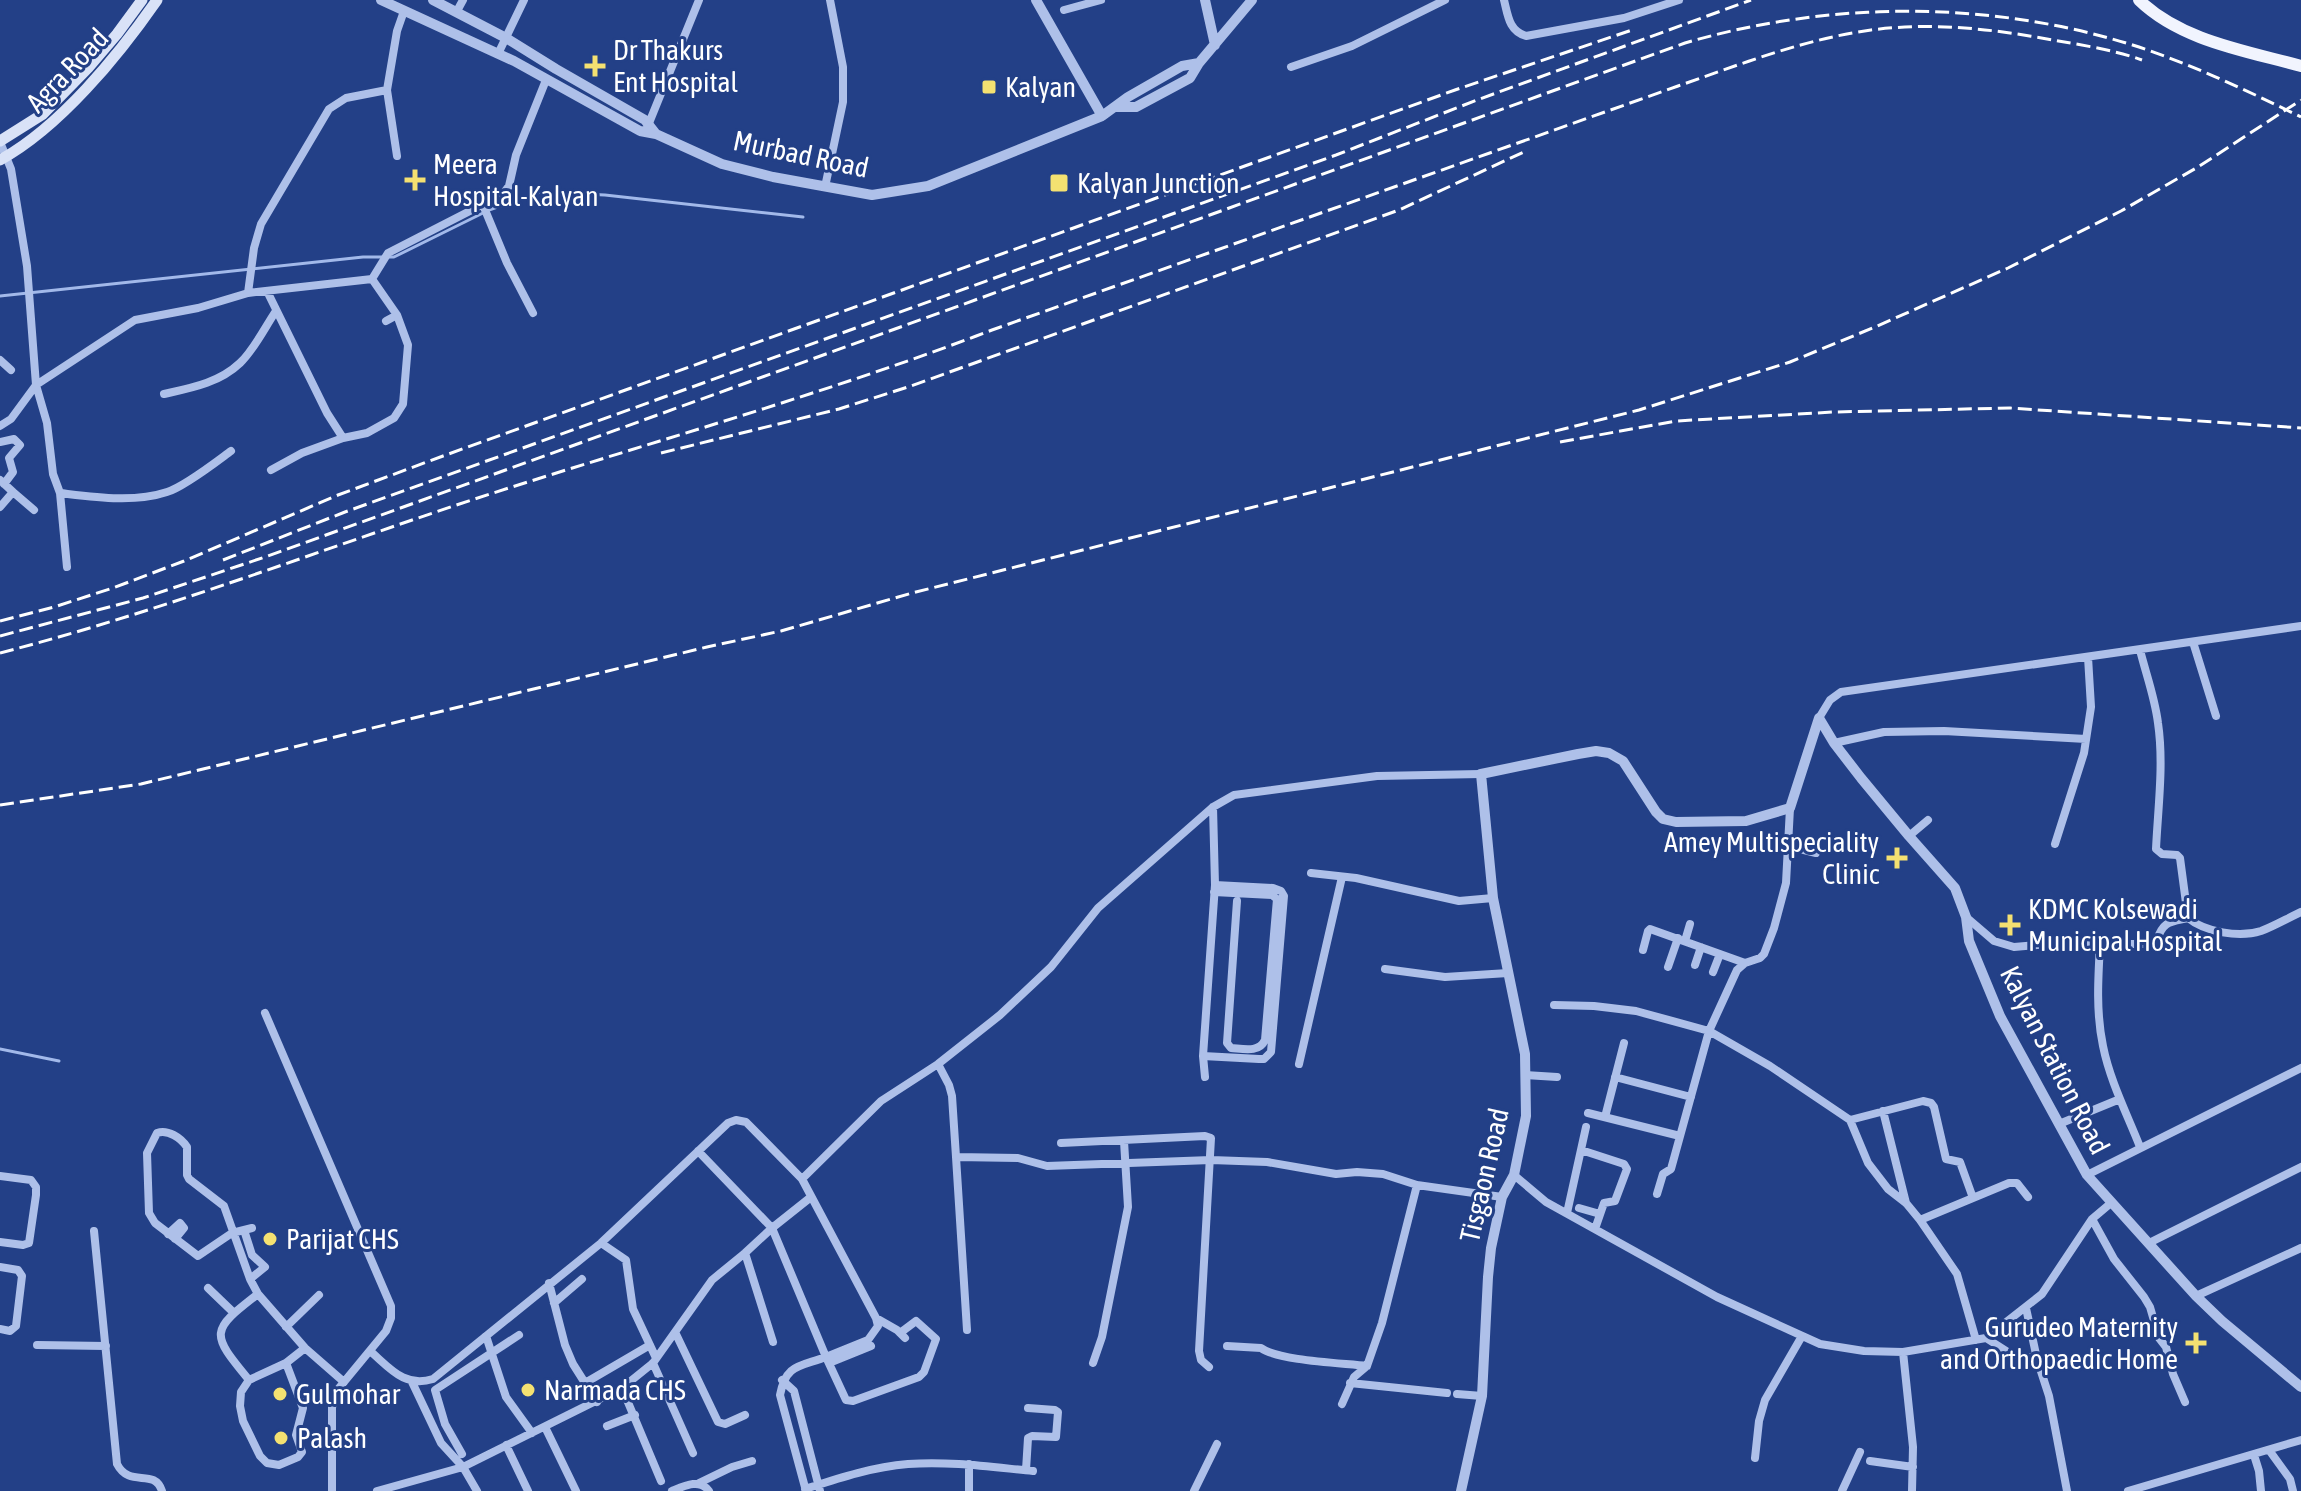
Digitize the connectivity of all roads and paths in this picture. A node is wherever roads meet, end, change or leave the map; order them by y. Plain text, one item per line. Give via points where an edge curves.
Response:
1 (142, 0) edge
2 (157, 0) edge
3 (381, 0) edge
4 (433, 0) edge
5 (463, 0) edge
6 (524, 0) edge
7 (699, 0) edge
8 (830, 0) edge
9 (1036, 0) edge
10 (1101, 0) edge
11 (1205, 0) edge
12 (1252, 0) edge
13 (1445, 0) edge
14 (1504, 0) edge
15 (1679, 0) edge
16 (2139, 0) edge
17 (1064, 10) dead end
18 (404, 11) junction
19 (457, 11) junction
20 (506, 38) junction
21 (1215, 45) junction
22 (498, 54) junction
23 (2301, 66) edge
24 (1291, 67) dead end
25 (546, 80) junction
26 (387, 90) junction
27 (1102, 116) junction
28 (650, 130) junction
29 (0, 142) edge
30 (397, 156) dead end
31 (4, 158) edge
32 (825, 187) junction
33 (483, 205) junction
34 (372, 279) junction
35 (267, 291) junction
36 (248, 293) junction
37 (276, 311) junction
38 (533, 313) dead end
39 (397, 315) junction
40 (386, 321) dead end
41 (0, 361) edge
42 (11, 370) dead end
43 (36, 385) junction
44 (164, 394) dead end
45 (0, 426) edge
46 (343, 438) junction
47 (0, 442) edge
48 (231, 451) dead end
49 (271, 470) dead end
50 (2, 482) edge
51 (13, 492) junction
52 (60, 493) junction
53 (0, 507) edge
54 (34, 510) dead end
55 (67, 567) dead end
56 (2301, 626) edge
57 (2193, 642) junction
58 (2140, 650) junction
59 (2088, 657) junction
60 (2216, 716) dead end
61 (1819, 718) junction
62 (2086, 739) junction
63 (1834, 743) junction
64 (1481, 774) junction
65 (1213, 807) junction
66 (1790, 808) junction
67 (1928, 820) dead end
68 (1909, 836) junction
69 (2055, 844) dead end
70 (1788, 846) junction
71 (1816, 853) dead end
72 (1311, 873) dead end
73 (1342, 877) junction
74 (1215, 888) junction
75 (1493, 898) junction
76 (1237, 901) dead end
77 (2301, 912) edge
78 (1966, 917) junction
79 (2188, 918) junction
80 (1690, 924) dead end
81 (1681, 939) junction
82 (2100, 945) junction
83 (1701, 947) junction
84 (1643, 950) dead end
85 (1720, 954) junction
86 (1745, 963) junction
87 (1695, 965) dead end
88 (1668, 967) dead end
89 (1385, 969) dead end
90 (1713, 972) dead end
91 (1508, 973) junction
92 (1554, 1005) dead end
93 (265, 1013) dead end
94 (1709, 1031) junction
95 (1624, 1043) dead end
96 (1203, 1056) junction
97 (938, 1064) junction
98 (1299, 1064) dead end
99 (2301, 1068) edge
100 (1525, 1075) junction
101 (1205, 1077) dead end
102 (1557, 1077) dead end
103 (1615, 1077) junction
104 (1691, 1097) junction
105 (2120, 1099) junction
106 (1883, 1111) junction
107 (1588, 1113) dead end
108 (1605, 1117) junction
109 (1850, 1120) junction
110 (2059, 1124) junction
111 (1586, 1127) dead end
112 (1680, 1136) junction
113 (1124, 1141) junction
114 (1061, 1143) dead end
115 (2140, 1147) junction
116 (1581, 1150) junction
117 (698, 1151) junction
118 (956, 1157) junction
119 (1211, 1160) junction
120 (1125, 1164) junction
121 (2301, 1167) edge
122 (1514, 1175) junction
123 (2087, 1175) junction
124 (0, 1176) edge
125 (802, 1179) junction
126 (1417, 1185) junction
127 (1657, 1194) dead end
128 (811, 1197) junction
129 (1502, 1197) junction
130 (2028, 1197) dead end
131 (1973, 1198) junction
132 (1906, 1203) junction
133 (2111, 1203) junction
134 (1579, 1208) dead end
135 (1567, 1213) junction
136 (1600, 1214) junction
137 (2092, 1219) junction
138 (1920, 1220) junction
139 (772, 1228) junction
140 (1595, 1229) junction
141 (94, 1231) dead end
142 (232, 1233) junction
143 (0, 1242) edge
144 (601, 1243) junction
145 (2149, 1243) junction
146 (2301, 1248) edge
147 (745, 1253) junction
148 (0, 1267) edge
149 (250, 1279) junction
150 (582, 1279) dead end
151 (549, 1283) junction
152 (208, 1288) dead end
153 (258, 1294) junction
154 (319, 1295) dead end
155 (2196, 1296) junction
156 (554, 1303) junction
157 (2026, 1308) junction
158 (234, 1313) junction
159 (876, 1318) junction
160 (286, 1327) junction
161 (0, 1329) edge
162 (967, 1330) dead end
163 (675, 1332) junction
164 (519, 1335) dead end
165 (486, 1336) junction
166 (1802, 1336) junction
167 (1981, 1339) junction
168 (773, 1342) dead end
169 (870, 1343) junction
170 (37, 1345) dead end
171 (650, 1345) junction
172 (106, 1346) junction
173 (1227, 1346) dead end
174 (305, 1348) junction
175 (370, 1351) junction
176 (491, 1352) junction
177 (1903, 1352) junction
178 (876, 1355) dead end
179 (2037, 1359) junction
180 (828, 1360) junction
181 (654, 1361) junction
182 (286, 1363) junction
183 (1093, 1363) dead end
184 (1367, 1366) junction
185 (1209, 1367) dead end
186 (249, 1380) junction
187 (782, 1380) junction
188 (344, 1382) junction
189 (412, 1382) junction
190 (585, 1383) junction
191 (1350, 1383) junction
192 (2301, 1387) edge
193 (622, 1388) junction
194 (1482, 1396) junction
195 (597, 1402) junction
196 (2185, 1402) dead end
197 (1342, 1404) dead end
198 (1028, 1408) dead end
199 (635, 1415) junction
200 (745, 1415) dead end
201 (445, 1424) junction
202 (607, 1426) dead end
203 (545, 1427) junction
204 (434, 1429) junction
205 (805, 1431) junction
206 (532, 1433) junction
207 (791, 1435) junction
208 (2301, 1440) edge
209 (1217, 1444) dead end
210 (506, 1445) junction
211 (2269, 1450) junction
212 (1860, 1452) dead end
213 (693, 1453) dead end
214 (462, 1454) dead end
215 (2254, 1455) junction
216 (1755, 1458) dead end
217 (752, 1461) dead end
218 (1870, 1461) dead end
219 (969, 1464) junction
220 (463, 1467) junction
221 (1913, 1467) junction
222 (661, 1481) dead end
223 (699, 1483) junction
224 (820, 1488) edge
225 (2147, 1489) edge
226 (806, 1490) edge
227 (162, 1491) edge
228 (332, 1491) edge
229 (377, 1491) edge
230 (477, 1491) edge
231 (528, 1491) edge
232 (576, 1491) edge
233 (672, 1491) edge
234 (709, 1491) edge
235 (969, 1491) edge
236 (1194, 1491) edge
237 (1461, 1491) edge
238 (1840, 1491) edge
239 (1912, 1491) edge
240 (2067, 1491) edge
241 (2128, 1491) edge
242 (2261, 1491) edge
243 (2293, 1491) edge

1 - 29 main road, Agra Road via 43,114
2 - 31 main road, Agra Road via 128,42 48,128
3 - 18 street, Murbad Road
4 - 19 street, Murbad Road
5 - 19 street
6 - 20 street
7 - 28 street
8 - 32 street via 843,67 843,102
9 - 27 street
10 - 17 street
11 - 21 street
12 - 21 street, Murbad Road
13 - 24 street via 1352,46
14 - 15 street via 1509,22 1526,36 1624,18
16 - 23 main road via 2197,36
18 - 22 street, Murbad Road
18 - 26 street
19 - 20 street, Murbad Road
20 - 22 street
20 - 28 street, Murbad Road via 645,120
21 - 27 street, Murbad Road via 1190,78 1136,107 1117,107
22 - 25 street, Murbad Road
25 - 28 street, Murbad Road
25 - 33 street via 509,186
26 - 30 street
26 - 36 street via 346,98 329,109 261,224
27 - 32 street, Murbad Road via 928,186 872,195
28 - 32 street, Murbad Road via 722,164
29 - 31 street
31 - 43 street via 27,266
33 - 34 street via 388,253
33 - 38 street
34 - 35 street
34 - 39 street
35 - 36 street
35 - 37 street
36 - 43 street via 135,320
37 - 44 street via 241,362 221,378
37 - 46 street
39 - 40 street
39 - 46 street via 408,345 403,404 394,418 367,433
41 - 42 street
43 - 45 street
43 - 52 street
46 - 49 street
47 - 50 street via 14,439 20,446 9,458 13,472
48 - 52 street via 169,492 135,497
50 - 51 street
51 - 53 street
51 - 54 street
52 - 55 street
56 - 57 street
57 - 58 street
57 - 60 street
58 - 59 street
58 - 79 street via 2159,735 2156,849 2180,858
59 - 61 street via 1841,692
59 - 62 street via 2091,707
61 - 63 street, Kalyan Station Road
61 - 66 street
62 - 63 street via 1944,731 1884,732
62 - 69 street
63 - 68 street, Kalyan Station Road
64 - 65 street via 1377,776 1234,795
64 - 66 street via 1596,751 1623,761 1663,819 1746,821
64 - 75 street, Tisgaon Road
65 - 74 street
65 - 97 street via 1098,908 1051,967 1000,1015
66 - 70 street
67 - 68 street
68 - 78 street, Kalyan Station Road via 1955,888
70 - 71 street
70 - 86 street via 1786,883 1764,954
72 - 73 street
73 - 75 street via 1459,901
73 - 98 street
74 - 76 street via 1277,899 1265,1040 1256,1049 1231,1048 1227,1043
74 - 96 street
74 - 96 street via 1273,888 1284,896 1271,1052 1264,1059
75 - 91 street, Tisgaon Road
77 - 79 street via 2246,934 2217,931
78 - 82 street via 2003,945
78 - 110 street, Kalyan Station Road via 1969,941 2000,1016
79 - 82 street via 2164,925 2154,942
80 - 81 street
81 - 83 street
81 - 84 street via 1649,929
81 - 88 street
82 - 105 street via 2099,1016
83 - 85 street
83 - 87 street
85 - 86 street
85 - 90 street
86 - 94 street
89 - 91 street via 1445,977
91 - 100 street, Tisgaon Road
92 - 94 street via 1636,1011
93 - 175 street via 391,1306 386,1331
94 - 104 street
94 - 109 street
95 - 103 street
96 - 101 street
97 - 118 street via 952,1096
97 - 125 street via 881,1101
99 - 115 street
100 - 102 street
100 - 122 street, Tisgaon Road via 1526,1116
103 - 104 street
103 - 108 street
104 - 112 street
105 - 110 street
105 - 115 street
106 - 109 street
106 - 131 street via 1923,1101 1933,1105 1946,1159 1960,1162
106 - 132 street
107 - 108 street
108 - 112 street
109 - 132 street via 1868,1163
110 - 123 street, Kalyan Station Road
111 - 116 street
112 - 127 street
113 - 114 street
113 - 119 street via 1209,1136
113 - 120 street
115 - 123 street
116 - 135 street
116 - 136 street via 1627,1169 1615,1201 1604,1203
117 - 125 street via 728,1123 746,1122
117 - 139 street
117 - 144 street
118 - 120 street via 1018,1158 1047,1166
118 - 162 street
119 - 120 street
119 - 126 street via 1383,1174
119 - 185 street via 1199,1351
120 - 183 street via 1128,1207
121 - 145 street
122 - 129 street, Tisgaon Road
122 - 135 street
123 - 133 street, Kalyan Station Road
124 - 143 street via 31,1180 36,1195 29,1243
125 - 128 street
126 - 129 street
126 - 184 street
128 - 139 street
128 - 159 street
129 - 194 street, Tisgaon Road via 1488,1277
130 - 131 street via 2013,1182
131 - 138 street
132 - 138 street
133 - 137 street
133 - 145 street, Kalyan Station Road
134 - 136 street
135 - 140 street
136 - 140 street
137 - 157 street via 2042,1294
137 - 196 street via 2150,1307
138 - 167 street via 1957,1274
139 - 147 street
139 - 180 street
140 - 166 street via 1717,1297
141 - 172 street
142 - 142 street via 198,1256 155,1223 149,1213 147,1153 157,1133 169,1132 186,1144 189,1179 222,1203
142 - 149 street
142 - 149 street via 248,1229 252,1255 265,1267
144 - 151 street
144 - 171 street via 626,1260 633,1309
145 - 155 street, Kalyan Station Road
146 - 155 street
147 - 163 street via 712,1280
147 - 168 street
148 - 161 street via 18,1270 22,1276 16,1326
149 - 153 street
150 - 156 street
151 - 156 street
151 - 165 street
152 - 158 street
153 - 158 street
153 - 160 street
154 - 160 street
155 - 192 street, Kalyan Station Road
156 - 190 street via 565,1345
157 - 167 street
157 - 179 street
158 - 186 street via 223,1324 222,1341
159 - 169 street
159 - 180 street via 902,1335 916,1321 937,1340 919,1377 849,1401
160 - 174 street
163 - 181 street
163 - 200 street via 718,1422
164 - 176 street
165 - 176 street
165 - 189 street via 433,1379
166 - 177 street via 1864,1351
166 - 216 street via 1765,1400
167 - 177 street
167 - 179 street via 2011,1354
169 - 178 street
169 - 180 street
170 - 172 street
171 - 181 street
171 - 190 street
172 - 227 street via 117,1464 130,1478 155,1480
173 - 184 street
174 - 182 street
174 - 188 street
175 - 188 street
175 - 189 street
176 - 201 street via 436,1387
176 - 206 street via 506,1397
177 - 221 street
179 - 240 street
180 - 187 street via 790,1370
181 - 193 street
181 - 213 street
182 - 186 street
182 - 186 street via 303,1408 296,1430 302,1452 298,1457 276,1465 260,1456 240,1406
184 - 191 street
187 - 205 street via 794,1391
187 - 207 street via 780,1395
188 - 228 street via 332,1407
189 - 204 street
190 - 195 street
191 - 194 street
191 - 197 street
193 - 195 street
193 - 199 street
194 - 237 street, Tisgaon Road
195 - 203 street
198 - 219 street via 1058,1412 1056,1437 1028,1438 1029,1470
199 - 202 street
199 - 222 street
201 - 204 street
201 - 214 street
203 - 206 street
203 - 232 street
204 - 220 street
205 - 207 street
205 - 224 street
206 - 210 street
207 - 226 street
208 - 211 street
209 - 236 street
210 - 220 street
210 - 231 street
211 - 215 street
211 - 243 street
212 - 238 street
215 - 225 street
215 - 242 street
217 - 223 street
218 - 221 street
219 - 224 street via 884,1468 854,1473
219 - 235 street
220 - 229 street
220 - 230 street
221 - 239 street
223 - 233 street
223 - 234 street
224 - 226 street
225 - 241 street

